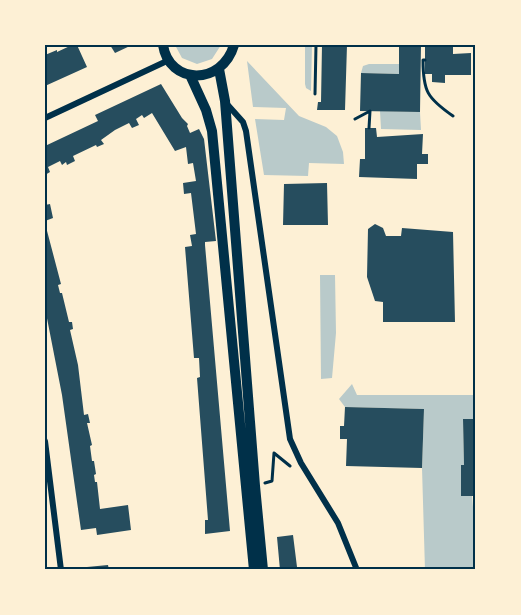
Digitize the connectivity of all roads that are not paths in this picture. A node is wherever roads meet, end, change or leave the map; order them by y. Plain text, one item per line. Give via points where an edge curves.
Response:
1 (163, 45) edge
2 (234, 45) edge
3 (169, 60) junction
4 (219, 69) junction
5 (190, 75) junction
6 (225, 101) junction
7 (45, 118) edge
8 (45, 441) edge
9 (61, 570) edge
10 (254, 570) edge
11 (263, 570) edge
12 (357, 570) edge

1 - 3 main road
2 - 4 main road
3 - 5 main road
3 - 7 street
4 - 5 main road via 205,75
4 - 6 main road
5 - 10 main road via 212,131
6 - 11 main road
6 - 12 street via 246,131 290,439 338,523
8 - 9 street

